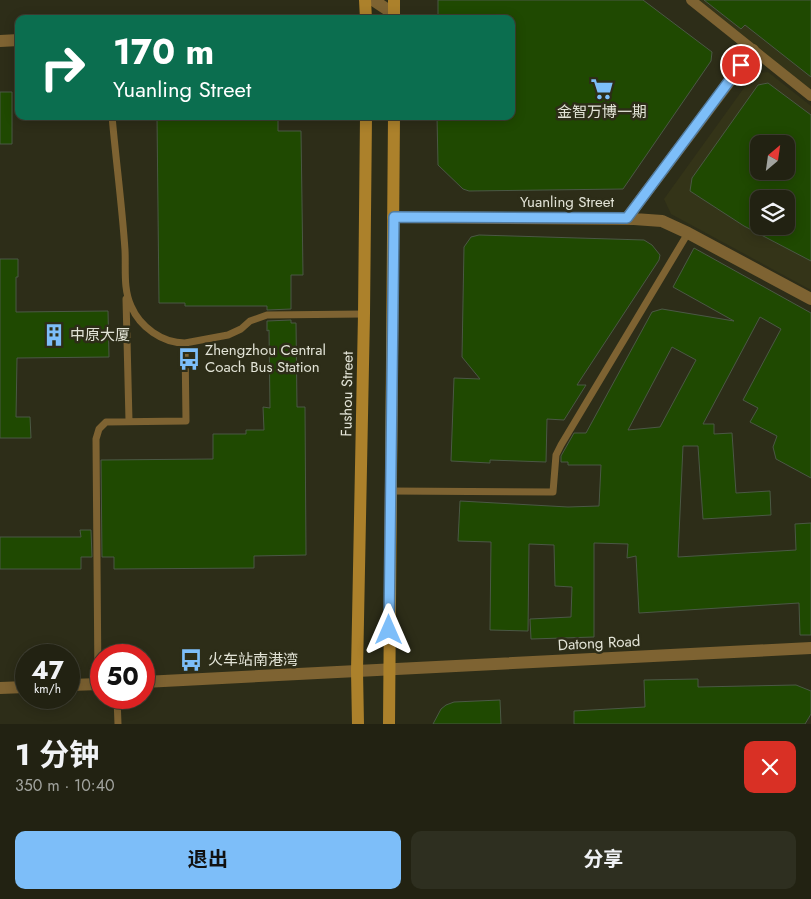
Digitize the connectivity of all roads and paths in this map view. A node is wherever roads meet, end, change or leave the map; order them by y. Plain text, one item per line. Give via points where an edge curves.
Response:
1 (366, 0) edge
2 (373, 0) edge
3 (394, 0) edge
4 (691, 0) edge
5 (366, 15) edge
6 (392, 15) edge
7 (394, 15) edge
8 (0, 40) edge
9 (15, 40) edge
10 (753, 50) junction
11 (811, 96) edge
12 (112, 120) edge
13 (366, 120) edge
14 (394, 120) edge
15 (394, 217) junction
16 (627, 218) junction
17 (688, 233) junction
18 (126, 293) junction
19 (811, 299) edge
20 (364, 314) junction
21 (185, 343) junction
22 (128, 422) junction
23 (390, 491) junction
24 (99, 644) edge
25 (811, 648) edge
26 (388, 670) junction
27 (358, 671) junction
28 (155, 681) edge
29 (15, 687) edge
30 (0, 688) edge
31 (117, 709) edge
32 (118, 724) edge
33 (358, 724) edge
34 (388, 724) edge

1 - 5 main road
2 - 6 street
3 - 7 main road
4 - 10 street
8 - 9 street
10 - 11 street
10 - 16 street
12 - 18 lane
13 - 20 main road, Fushou Street
14 - 15 main road
15 - 16 street, Yuanling Street
15 - 23 main road
16 - 17 street, Yuanling Street via 662,221
17 - 19 street, Yuanling Street
17 - 23 lane via 561,444 556,456 552,492
18 - 21 lane via 145,327 162,338
18 - 22 lane
20 - 21 lane via 267,315 228,335
20 - 27 main road, Fushou Street
21 - 22 lane via 186,421
22 - 24 lane via 106,422 99,428 96,439
23 - 26 main road
25 - 26 street, Datong Road
26 - 27 street, Datong Road
26 - 34 main road
27 - 28 street
27 - 33 main road, Fushou Street
29 - 30 street
31 - 32 lane

